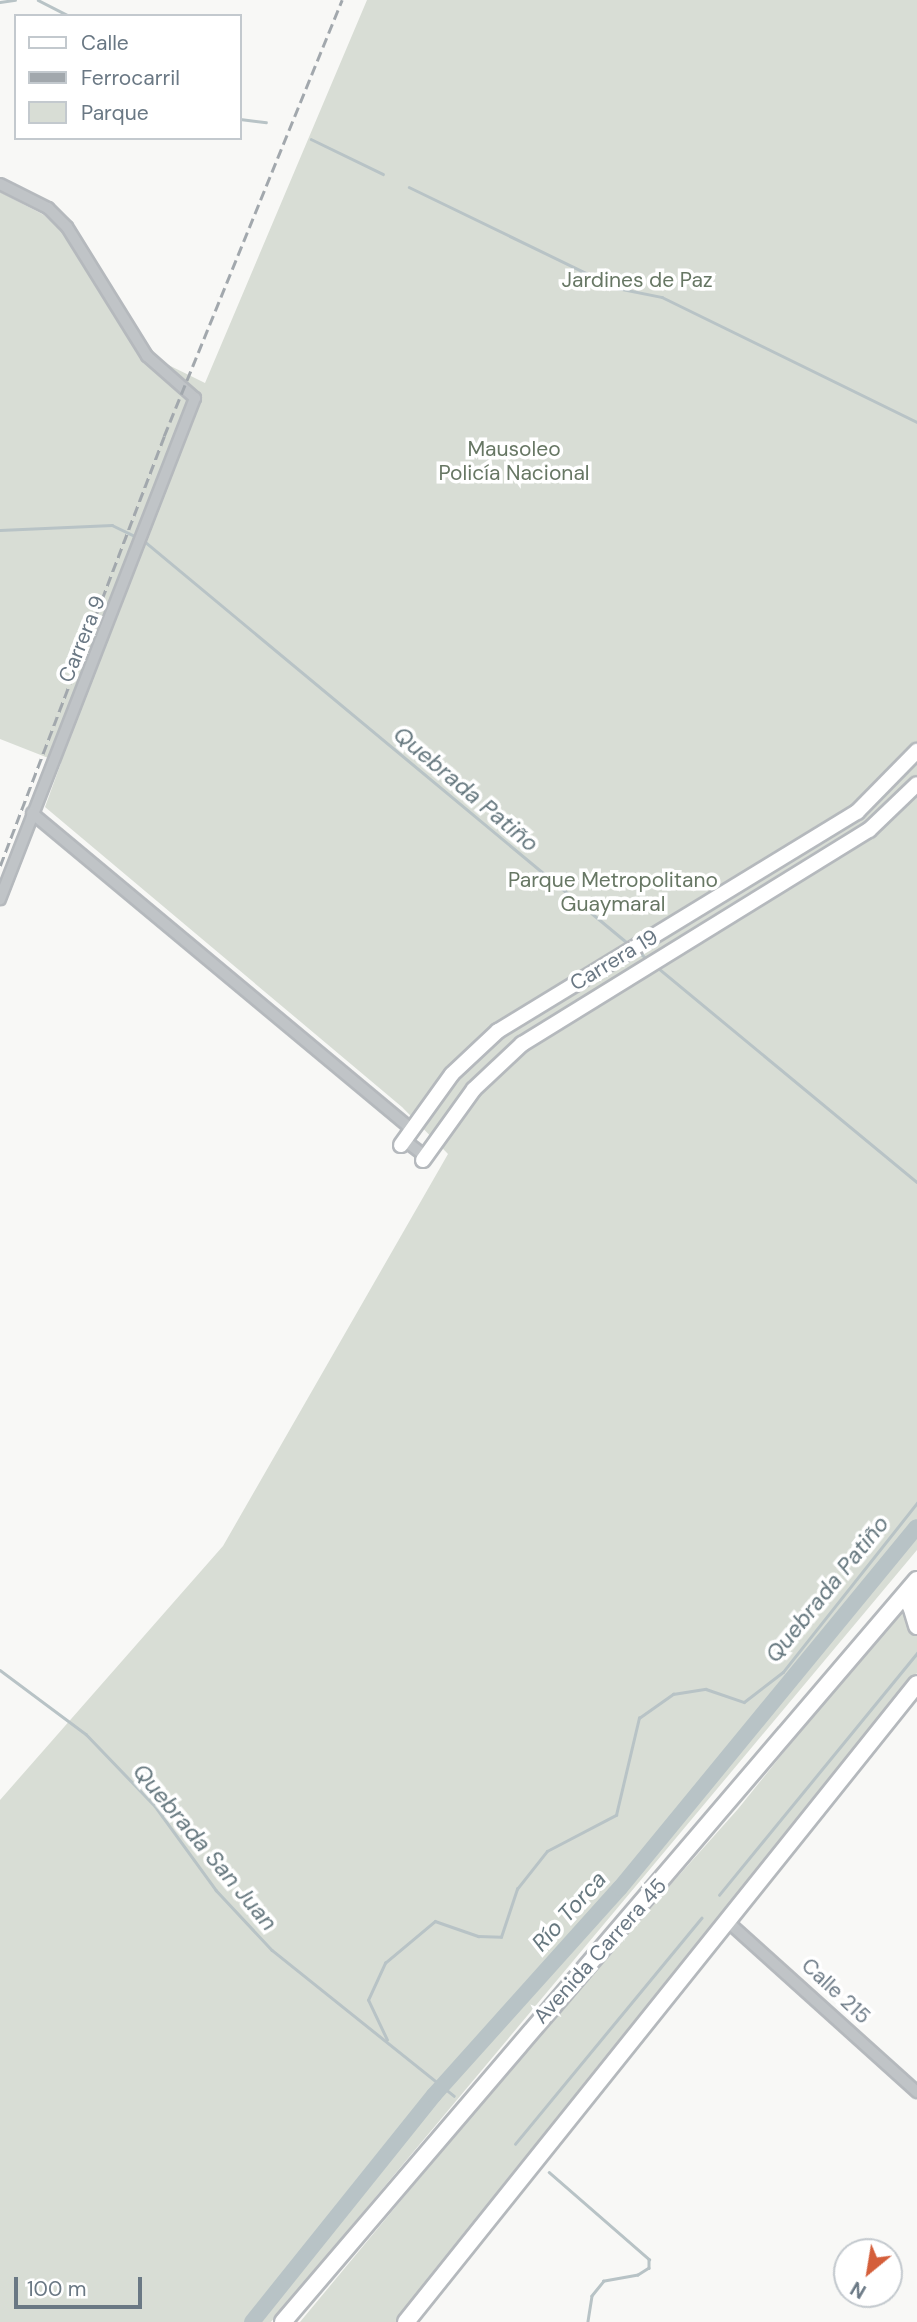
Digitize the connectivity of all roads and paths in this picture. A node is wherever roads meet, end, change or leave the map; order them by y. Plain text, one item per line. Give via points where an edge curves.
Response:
1 (0, 184) edge
2 (917, 751) edge
3 (917, 784) edge
4 (32, 813) junction
5 (0, 899) edge
6 (406, 1138) junction
7 (424, 1158) joint
8 (917, 1581) edge
9 (917, 1626) edge
10 (917, 1684) edge
11 (727, 1921) junction
12 (917, 2092) edge
13 (283, 2322) edge
14 (406, 2322) edge

1 - 4 street, Carrera 9 via 48,208 67,227 147,356 194,393
2 - 6 main road, Carrera 19 via 857,812 498,1031 452,1074
3 - 7 main road, Carrera 19 via 869,830 522,1044 474,1089
4 - 5 street, Carrera 9
4 - 6 street
6 - 7 street
8 - 9 highway via 911,1606
8 - 13 highway, Avenida Carrera 45
10 - 11 highway
11 - 12 street, Calle 215
11 - 14 highway

